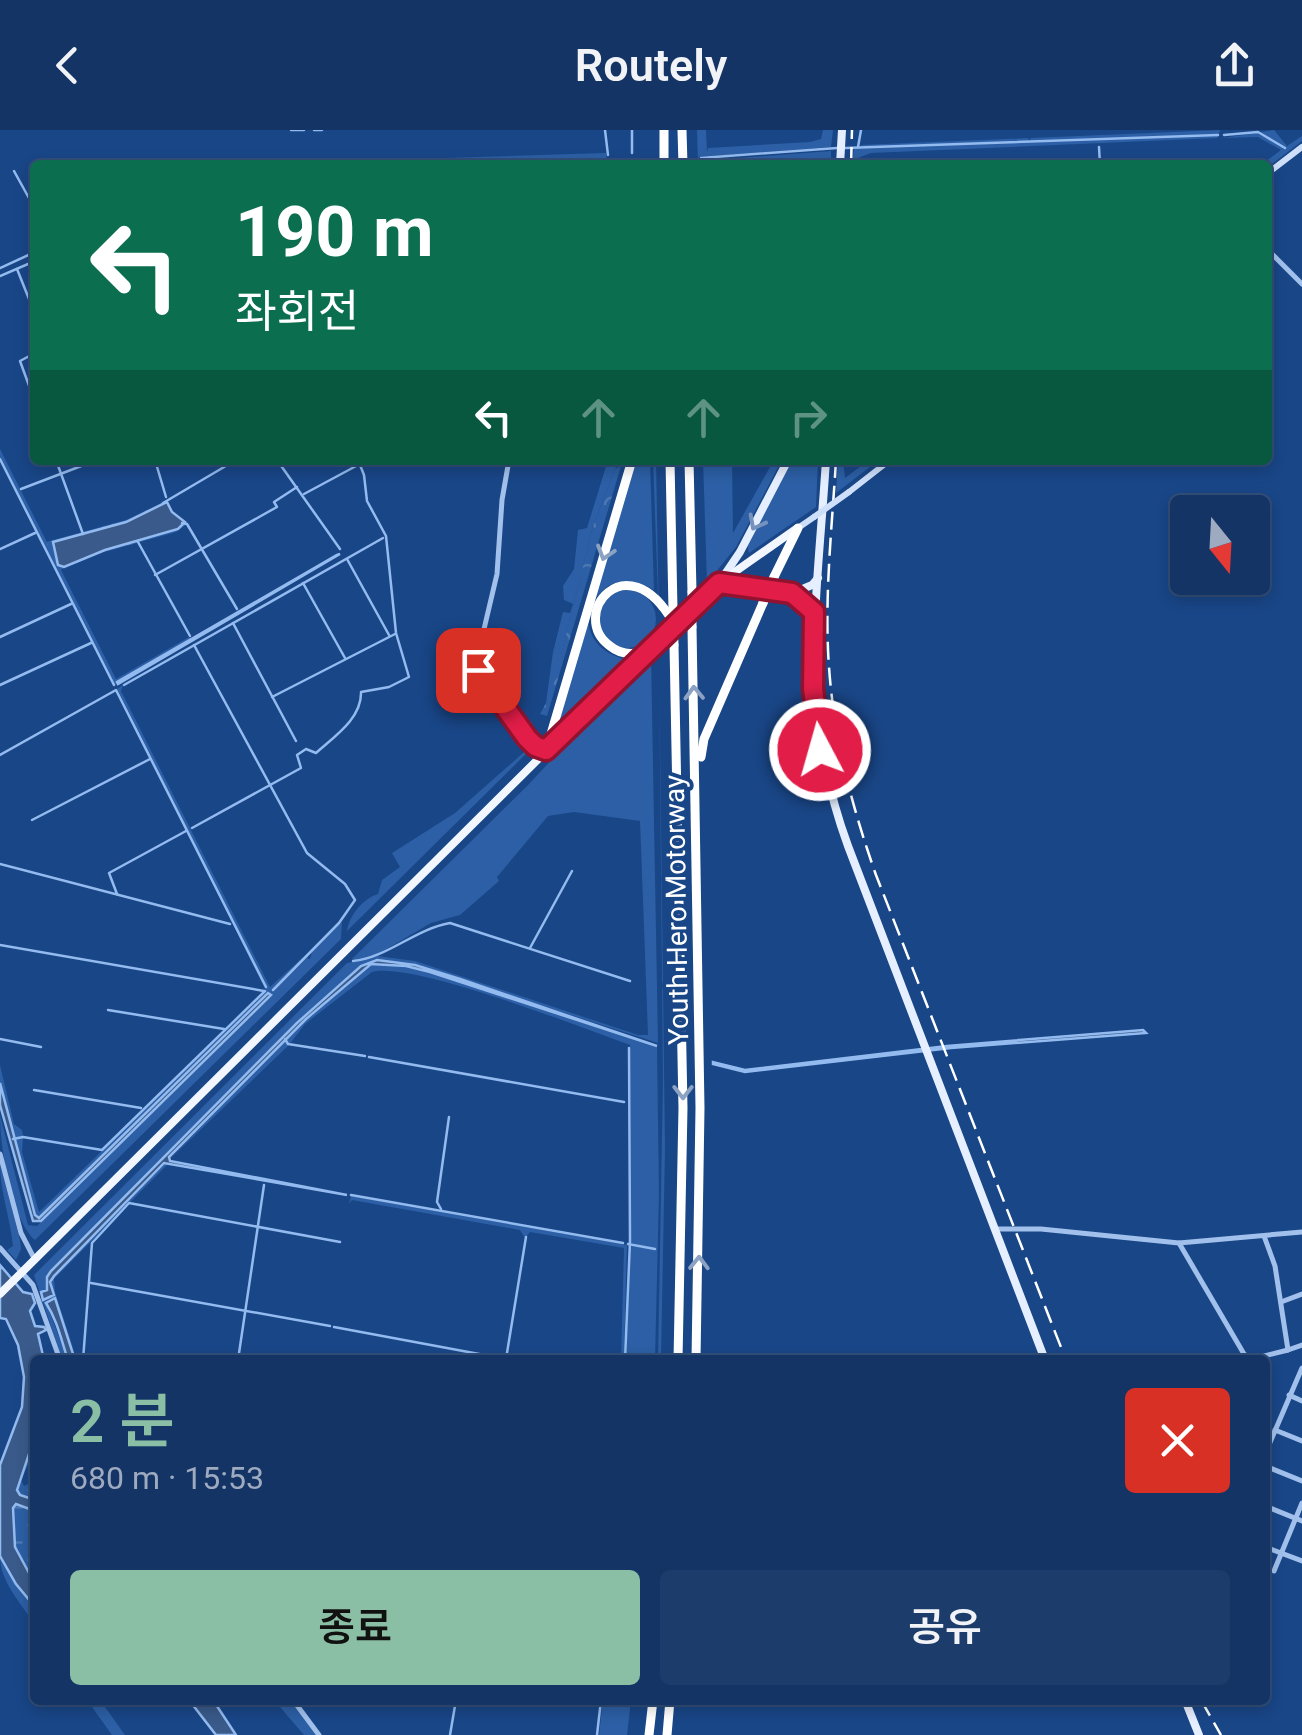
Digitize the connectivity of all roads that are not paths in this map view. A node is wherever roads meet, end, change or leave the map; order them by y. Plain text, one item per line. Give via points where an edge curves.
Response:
1 (664, 130) edge
2 (682, 130) edge
3 (842, 130) edge
4 (1301, 150) edge
5 (664, 160) edge
6 (683, 160) edge
7 (840, 160) edge
8 (1272, 170) edge
9 (1272, 254) edge
10 (1302, 284) edge
11 (509, 465) edge
12 (631, 465) edge
13 (670, 465) edge
14 (689, 465) edge
15 (785, 465) edge
16 (826, 465) edge
17 (884, 465) edge
18 (798, 528) junction
19 (819, 577) junction
20 (719, 583) junction
21 (792, 593) junction
22 (814, 612) junction
23 (672, 616) junction
24 (648, 650) junction
25 (546, 750) junction
26 (697, 774) junction
27 (0, 1154) edge
28 (995, 1230) junction
29 (1302, 1232) edge
30 (1264, 1236) junction
31 (1180, 1243) junction
32 (0, 1248) edge
33 (35, 1260) junction
34 (22, 1272) junction
35 (0, 1294) edge
36 (1302, 1294) edge
37 (1282, 1302) junction
38 (1302, 1345) edge
39 (1288, 1350) junction
40 (58, 1355) edge
41 (678, 1355) edge
42 (696, 1355) edge
43 (1044, 1355) edge
44 (1245, 1355) edge
45 (1270, 1355) edge
46 (1302, 1368) edge
47 (1289, 1395) junction
48 (1302, 1401) edge
49 (1274, 1430) junction
50 (1270, 1441) edge
51 (1302, 1441) edge
52 (1270, 1468) edge
53 (1302, 1480) edge
54 (1302, 1503) edge
55 (1270, 1508) edge
56 (1299, 1520) edge
57 (1270, 1549) edge
58 (1281, 1554) junction
59 (1302, 1561) edge
60 (1274, 1571) dead end
61 (297, 1705) edge
62 (652, 1705) edge
63 (669, 1705) edge
64 (1187, 1705) edge
65 (318, 1735) edge
66 (649, 1735) edge
67 (666, 1735) edge
68 (1199, 1735) edge

1 - 5 highway
2 - 6 highway
3 - 7 main road
4 - 8 main road
9 - 10 street
11 - 25 street via 497,574 476,664 527,738
12 -> 25 highway
13 - 23 highway, Youth Hero Motorway
26 -> 14 highway, Youth Hero Motorway, bridge
15 -> 20 main road
16 - 19 main road
17 - 18 main road, bridge
18 - 20 highway
18 - 26 highway, bridge via 704,739
19 - 21 main road
19 - 22 main road
20 - 21 main road
20 - 24 highway
21 - 22 main road
22 - 28 main road via 813,688 826,781
23 - 24 highway via 642,586 614,589 600,602 596,624 607,644 630,654
23 -> 41 highway, Youth Hero Motorway, bridge via 683,1108
24 - 25 highway
25 - 33 highway
42 -> 26 highway, Youth Hero Motorway
27 - 33 street via 21,1234
28 - 31 street
28 - 43 main road
29 - 30 street
30 - 31 street
30 - 37 street
31 - 44 street
32 - 34 street
33 - 34 highway
34 - 35 highway
34 - 40 street via 34,1285
36 - 37 street
37 - 39 street
38 - 39 street
39 - 45 street
46 - 47 street
47 - 48 street
47 - 49 street
49 - 50 street
49 - 51 street
52 - 53 street
54 - 56 street
55 - 56 street
56 - 58 street
57 - 58 street
58 - 59 street
58 - 60 street
61 - 65 street
62 - 66 highway
63 - 67 highway
64 - 68 main road

